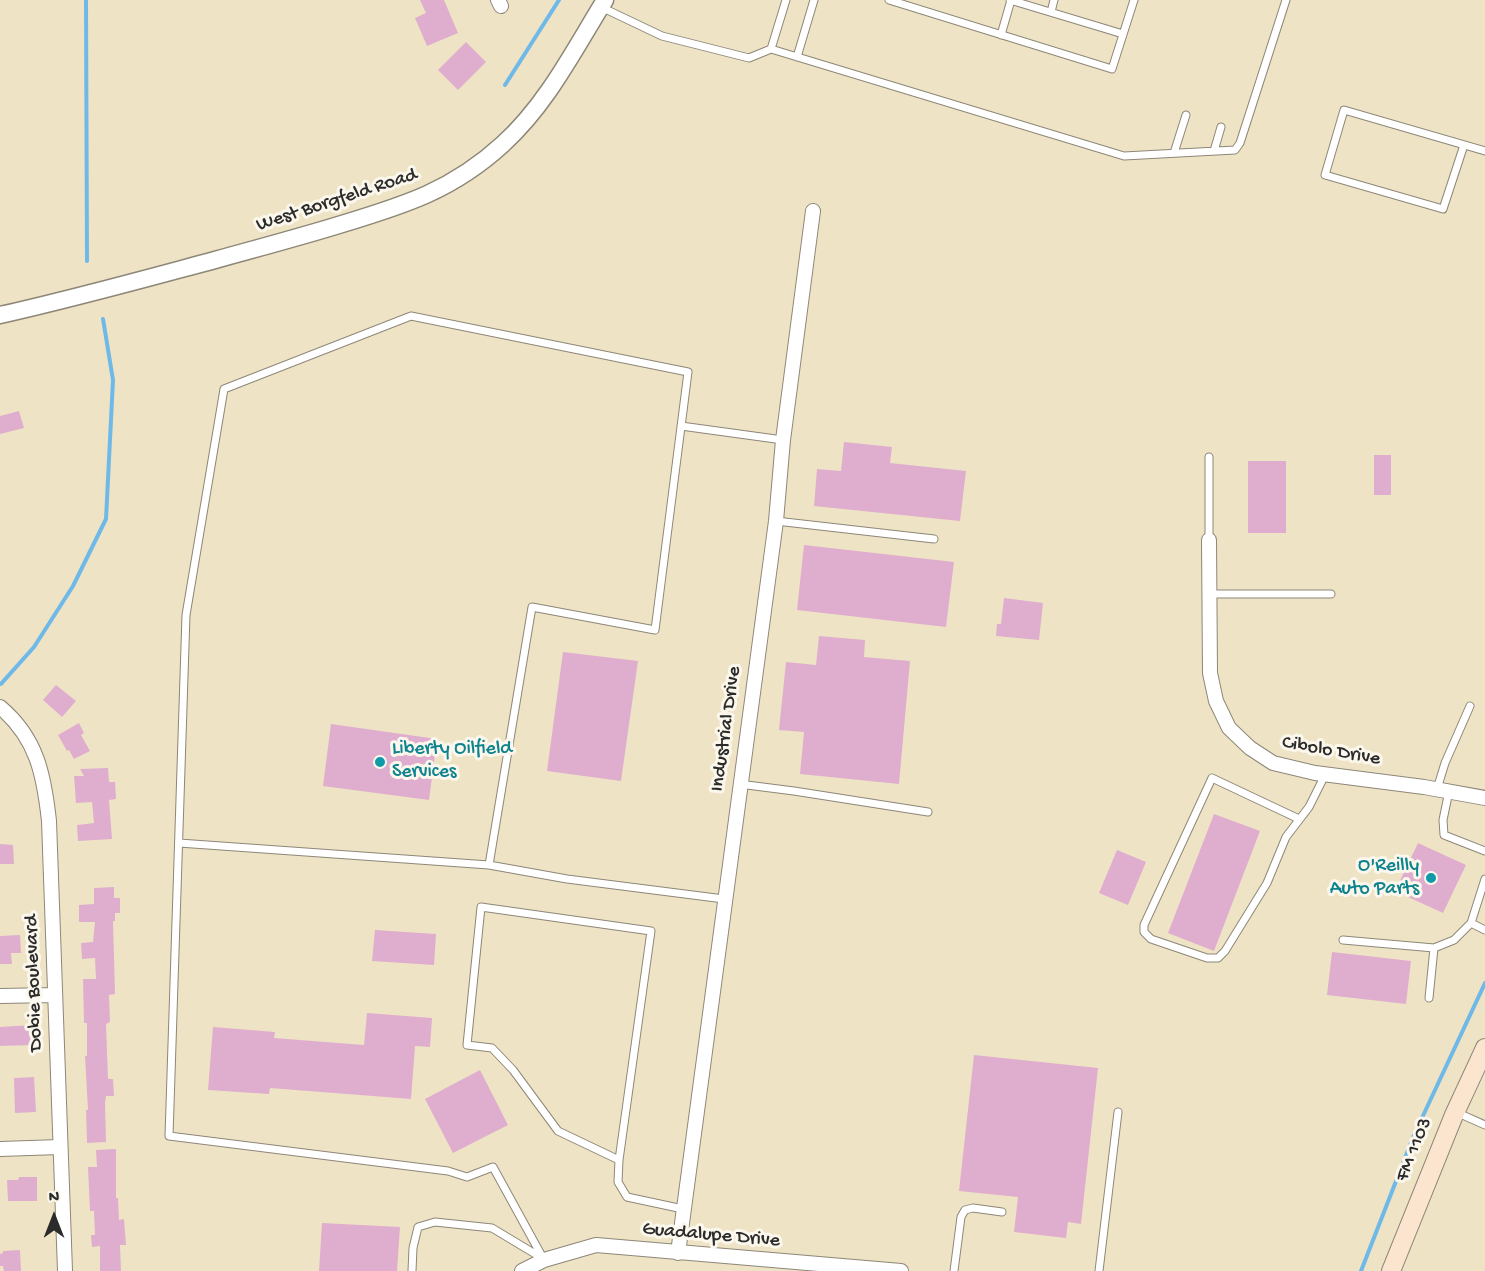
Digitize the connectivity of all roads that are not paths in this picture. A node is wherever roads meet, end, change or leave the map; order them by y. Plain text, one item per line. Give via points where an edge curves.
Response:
1 (786, 0) edge
2 (814, 0) edge
3 (889, 0) edge
4 (1010, 0) edge
5 (1054, 0) edge
6 (1134, 0) edge
7 (1286, 0) edge
8 (603, 3) edge
9 (1051, 12) junction
10 (1123, 34) junction
11 (1000, 35) junction
12 (771, 49) junction
13 (797, 57) junction
14 (1186, 116) dead end
15 (1221, 127) dead end
16 (1464, 145) junction
17 (1214, 151) junction
18 (1485, 151) edge
19 (1174, 153) junction
20 (813, 211) dead end
21 (0, 315) edge
22 (681, 426) junction
23 (783, 440) junction
24 (1209, 457) dead end
25 (776, 521) junction
26 (934, 539) dead end
27 (1209, 540) joint
28 (1209, 594) junction
29 (1331, 594) dead end
30 (1470, 706) dead end
31 (0, 707) edge
32 (1325, 775) junction
33 (739, 784) junction
34 (1443, 790) junction
35 (1485, 798) edge
36 (928, 812) dead end
37 (1299, 819) junction
38 (179, 843) junction
39 (1485, 851) edge
40 (489, 865) junction
41 (1485, 879) edge
42 (724, 899) junction
43 (1471, 923) junction
44 (1485, 930) edge
45 (1343, 940) dead end
46 (1434, 948) junction
47 (54, 995) junction
48 (0, 996) edge
49 (1429, 998) dead end
50 (1485, 1048) edge
51 (1118, 1112) dead end
52 (1455, 1112) junction
53 (1485, 1125) edge
54 (60, 1147) junction
55 (0, 1149) edge
56 (619, 1160) junction
57 (683, 1209) junction
58 (1002, 1212) dead end
59 (678, 1253) junction
60 (544, 1260) junction
61 (780, 1266) edge
62 (851, 1269) edge
63 (65, 1271) edge
64 (412, 1271) edge
65 (522, 1271) edge
66 (901, 1271) edge
67 (954, 1271) edge
68 (1099, 1271) edge
69 (1391, 1271) edge

1 - 12 lane
2 - 13 lane
3 - 11 lane
4 - 9 lane
4 - 11 lane
5 - 9 lane
6 - 10 lane
7 - 17 lane via 1240,143 1234,150
8 - 12 lane via 662,36 749,58
8 - 21 street, West Borgfeld Road via 524,124 450,183 415,201 287,241
9 - 10 lane
10 - 11 lane via 1112,69
12 - 13 lane
13 - 19 lane via 1124,156
14 - 19 lane
15 - 17 lane
16 - 16 lane via 1344,110 1325,175 1443,209
16 - 18 lane
17 - 19 lane
20 - 23 street, Industrial Drive
22 - 23 lane
22 - 38 lane via 688,372 411,316 224,389 186,615
22 - 40 lane via 655,630 532,607
23 - 25 street, Industrial Drive
24 - 27 lane
25 - 26 lane
25 - 33 street, Industrial Drive
27 - 28 street, Cibolo Drive
28 - 29 lane
28 - 32 street, Cibolo Drive via 1210,673 1216,701 1229,728 1273,763
30 - 34 lane via 1445,763
31 - 47 street, Dobie Boulevard via 23,729 45,784
32 - 34 street, Cibolo Drive
32 - 37 lane
33 - 36 lane
33 - 42 street, Industrial Drive
34 - 35 street, Cibolo Drive
34 - 39 lane via 1444,835
37 - 37 lane via 1286,837 1267,883 1218,958 1207,958 1151,939 1144,932 1212,778
38 - 40 lane
38 - 60 lane via 170,1136 448,1171 466,1177 493,1167
40 - 42 lane
41 - 43 lane
42 - 57 street, Industrial Drive
43 - 44 lane
43 - 46 lane via 1454,940
45 - 46 lane
46 - 49 lane
47 - 48 street
47 - 54 street, Dobie Boulevard
50 - 52 main road, FM 1103 / FM 1103
51 - 68 lane
52 - 53 lane
52 - 69 main road, FM 1103 / FM 1103
54 - 55 street
54 - 63 street, Dobie Boulevard
56 - 56 lane via 651,931 481,907 467,1045 492,1048 558,1131
56 - 57 lane via 618,1182 627,1197
57 - 59 street, Industrial Drive
58 - 67 lane via 965,1210
59 - 60 street, Guadalupe Drive via 596,1245
59 - 61 street, Guadalupe Drive
60 - 64 lane via 492,1228 435,1222 418,1227
60 - 65 street, Guadalupe Drive
61 - 62 street, Guadalupe Drive
62 - 66 street, Guadalupe Drive

